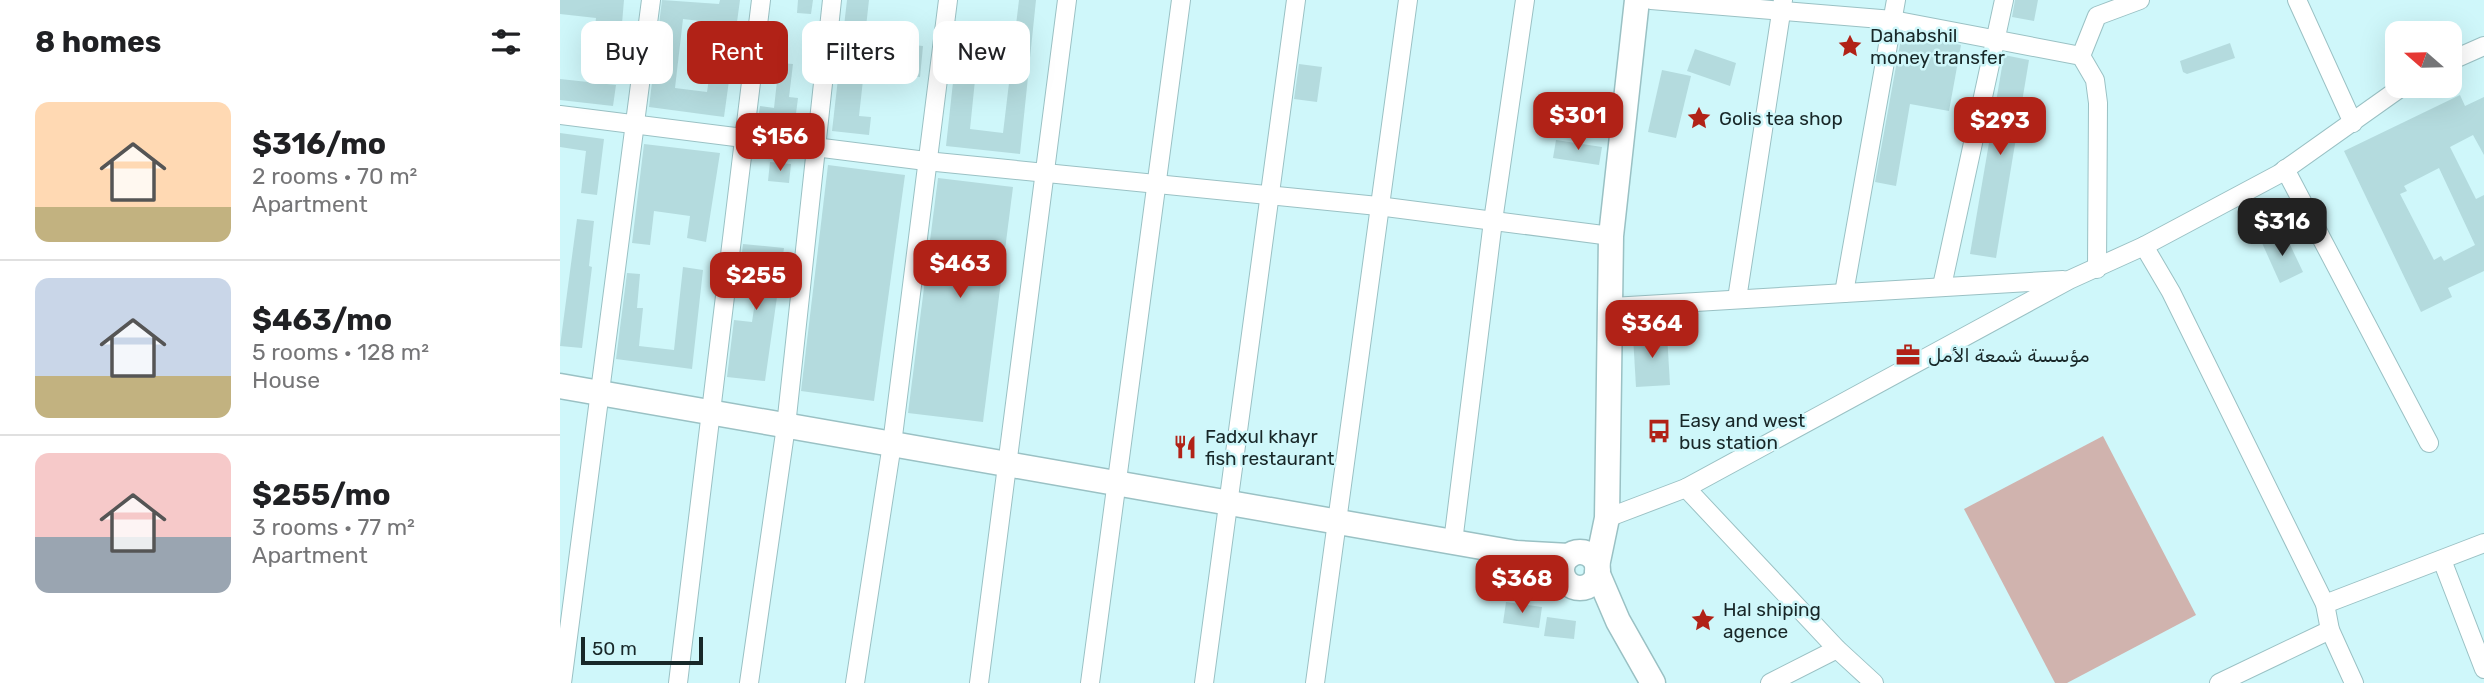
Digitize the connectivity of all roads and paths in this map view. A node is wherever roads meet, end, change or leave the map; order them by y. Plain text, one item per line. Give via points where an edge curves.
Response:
1 (651, 0) edge
2 (761, 0) edge
3 (832, 0) edge
4 (948, 0) edge
5 (1067, 0) edge
6 (1181, 0) edge
7 (1296, 0) edge
8 (1408, 0) edge
9 (1525, 0) edge
10 (1637, 0) edge
11 (1651, 0) edge
12 (1896, 0) edge
13 (2004, 0) edge
14 (2140, 0) edge
15 (2297, 0) edge
16 (1782, 5) edge
17 (2099, 8) edge
18 (1893, 20) junction
19 (1997, 38) junction
20 (2484, 46) edge
21 (2081, 56) junction
22 (2462, 56) edge
23 (2387, 98) edge
24 (560, 115) edge
25 (637, 124) junction
26 (2353, 124) junction
27 (743, 139) junction
28 (815, 146) junction
29 (926, 160) junction
30 (2285, 169) junction
31 (1044, 174) junction
32 (1155, 184) junction
33 (1270, 194) junction
34 (1378, 206) junction
35 (1493, 221) junction
36 (1611, 236) junction
37 (2144, 246) junction
38 (2097, 269) junction
39 (2069, 280) junction
40 (1942, 286) junction
41 (1844, 293) junction
42 (1737, 299) junction
43 (1612, 307) junction
44 (560, 386) edge
45 (600, 393) junction
46 (712, 412) junction
47 (786, 426) junction
48 (2429, 443) dead end
49 (892, 444) junction
50 (1009, 464) junction
51 (1116, 483) junction
52 (1686, 488) junction
53 (1227, 503) junction
54 (1607, 518) junction
55 (1339, 522) junction
56 (1453, 542) junction
57 (2484, 543) edge
58 (2442, 560) junction
59 (1571, 569) junction
60 (1597, 569) junction
61 (2325, 604) junction
62 (1618, 621) junction
63 (2330, 630) junction
64 (1838, 649) junction
65 (563, 660) edge
66 (2484, 668) edge
67 (562, 683) edge
68 (678, 683) edge
69 (749, 683) edge
70 (855, 683) edge
71 (979, 683) edge
72 (1090, 683) edge
73 (1204, 683) edge
74 (1315, 683) edge
75 (1653, 683) edge
76 (1770, 683) edge
77 (1874, 683) edge
78 (2219, 683) edge
79 (2354, 683) edge

1 - 25 street
2 - 27 street
3 - 28 street
4 - 29 street
5 - 31 street
6 - 32 street
7 - 33 street
8 - 34 street
9 - 35 street
10 - 36 street
11 - 16 street
12 - 18 street
13 - 19 street
14 - 17 street
15 - 26 street
16 - 18 street
16 - 42 street
17 - 21 street
18 - 19 street
18 - 41 street
19 - 21 street
19 - 40 street
20 - 22 street
21 - 38 street via 2095,80 2098,103
23 - 26 street
24 - 25 street
25 - 27 street
25 - 45 street
26 - 30 street
27 - 28 street
27 - 46 street
28 - 29 street
28 - 47 street
29 - 31 street
29 - 49 street
30 - 37 street
30 - 48 street
31 - 32 street
31 - 50 street
32 - 33 street
32 - 51 street
33 - 34 street
33 - 53 street
34 - 35 street
34 - 55 street
35 - 36 street
35 - 56 street
36 - 43 street
37 - 38 street
37 - 61 street
38 - 39 street
39 - 40 street
39 - 52 street
40 - 41 street
41 - 42 street
42 - 43 street
43 - 54 street
44 - 45 street
45 - 46 street
45 - 65 street
46 - 47 street
46 - 68 street
47 - 49 street
47 - 69 street
49 - 50 street
49 - 70 street
50 - 51 street
50 - 71 street
51 - 53 street
51 - 72 street
52 - 54 street
52 - 64 street
53 - 55 street
53 - 73 street
54 - 59 street
54 - 60 street
55 - 56 street
55 - 74 street
56 - 59 street
57 - 58 street
58 - 61 street
58 - 66 street
59 - 60 street via 1587,586
59 - 62 street
60 - 62 street
61 - 63 street
62 - 75 street
63 - 78 street
63 - 79 street
64 - 76 street
64 - 77 street
65 - 67 street

